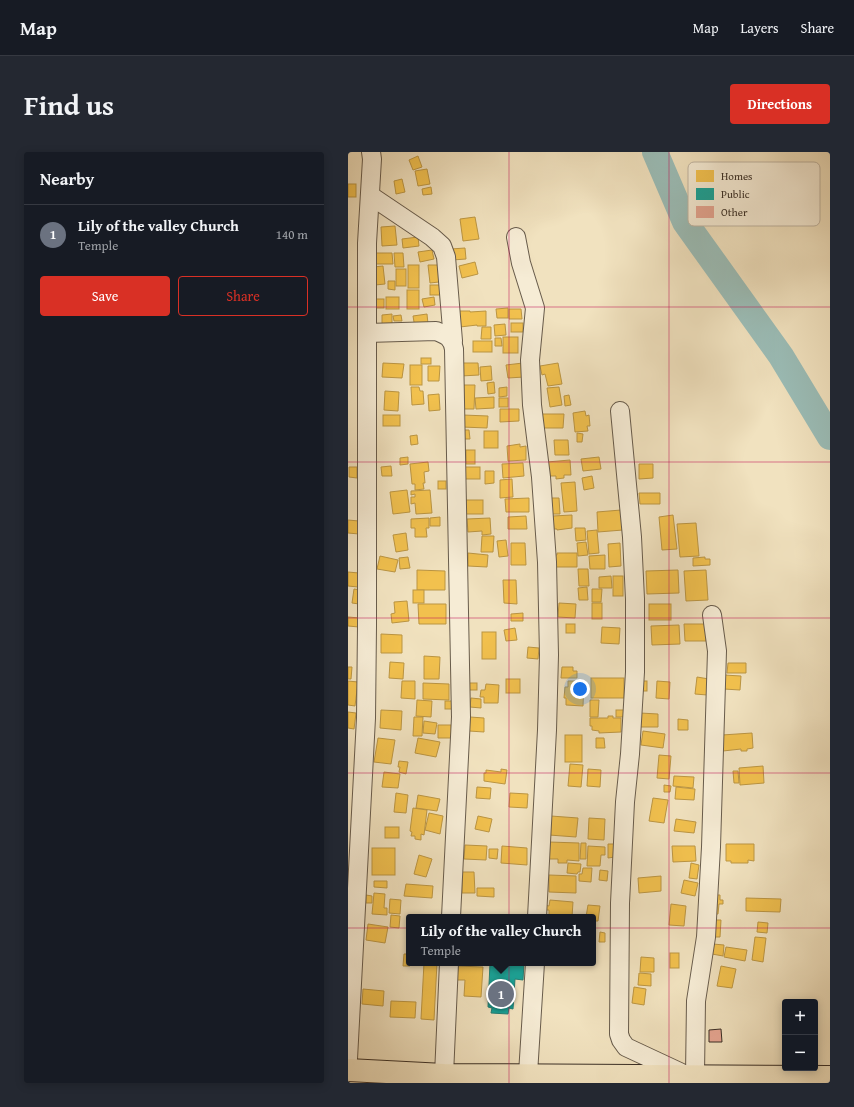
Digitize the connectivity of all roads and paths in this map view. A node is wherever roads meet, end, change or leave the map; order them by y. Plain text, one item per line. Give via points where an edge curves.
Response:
1 (371, 152) edge
2 (371, 196) junction
3 (516, 237) dead end
4 (368, 333) junction
5 (453, 341) junction
6 (620, 411) dead end
7 (712, 615) dead end
8 (451, 914) edge
9 (538, 914) edge
10 (449, 966) edge
11 (535, 966) edge
12 (348, 1059) edge
13 (348, 1070) edge
14 (528, 1074) junction
15 (444, 1075) junction
16 (830, 1077) edge
17 (684, 1078) edge

1 - 2 street
2 - 4 street
2 - 5 street via 442,246 446,257
3 - 9 street via 535,308 530,360 532,405 541,478 547,562 549,655
4 - 5 street via 436,331
4 - 12 street via 366,718
5 - 8 street via 461,717
6 - 17 street via 632,537 635,672 625,802 619,1034 626,1047
7 - 17 street via 717,651 706,937
10 - 15 street
11 - 14 street
13 - 15 main road
14 - 15 main road
14 - 17 main road
16 - 17 main road

